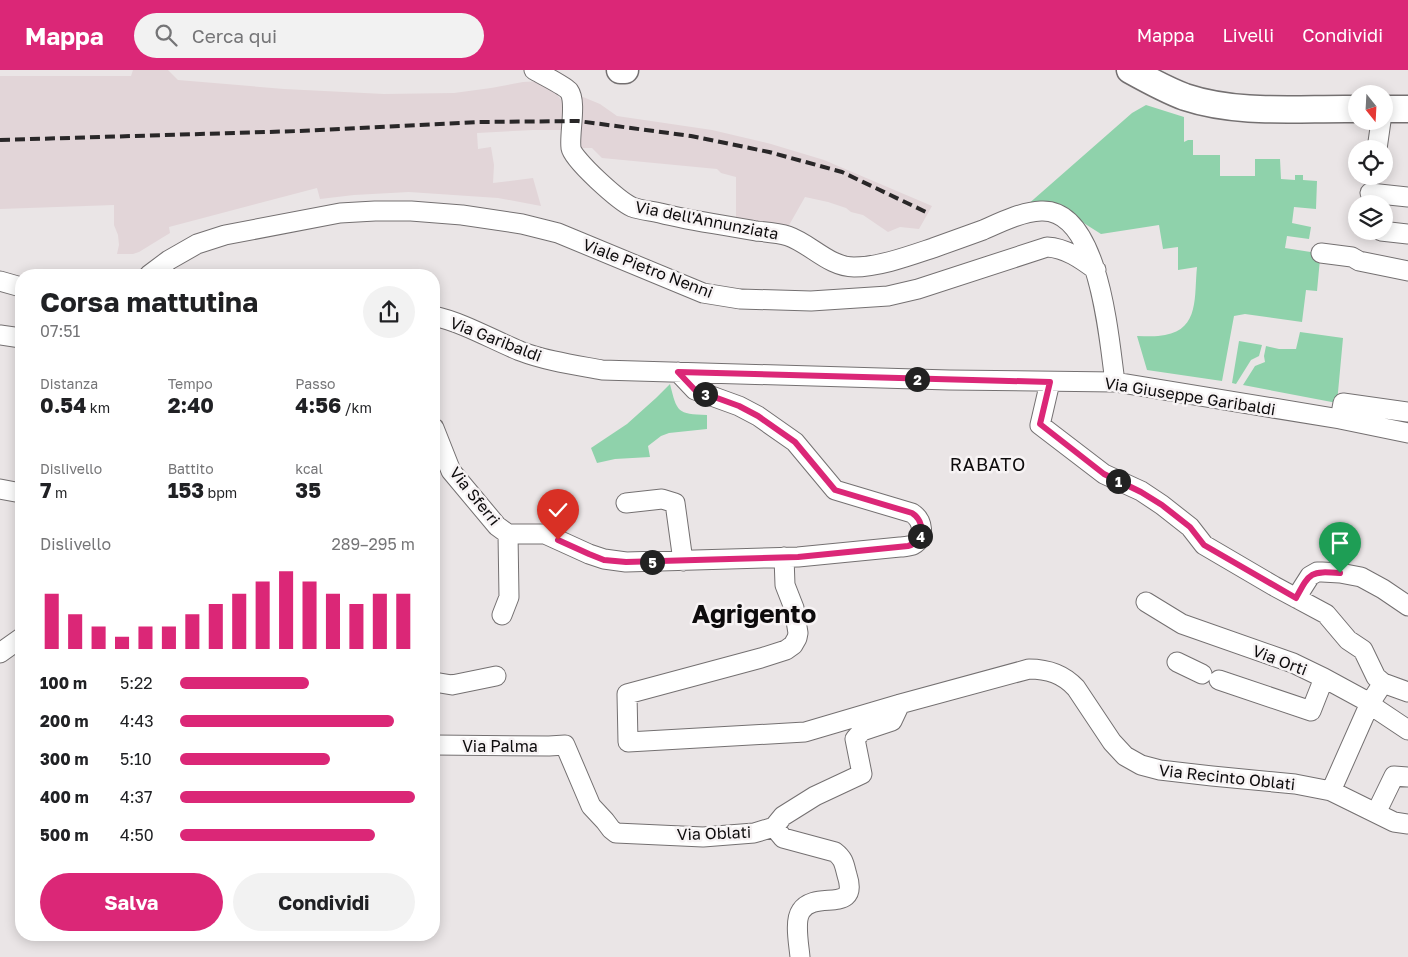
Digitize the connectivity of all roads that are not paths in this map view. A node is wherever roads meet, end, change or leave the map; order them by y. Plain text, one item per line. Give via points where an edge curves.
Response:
1 (534, 70) edge
2 (620, 70) edge
3 (625, 70) edge
4 (1130, 70) edge
5 (1348, 109) edge
6 (1393, 109) edge
7 (1408, 109) edge
8 (1370, 191) edge
9 (1408, 197) edge
10 (1393, 232) edge
11 (1408, 234) edge
12 (1321, 253) dead end
13 (157, 269) edge
14 (1096, 270) junction
15 (1408, 271) edge
16 (0, 281) edge
17 (15, 285) edge
18 (440, 318) edge
19 (0, 334) edge
20 (15, 337) edge
21 (678, 372) junction
22 (1050, 382) junction
23 (1115, 382) junction
24 (1408, 412) edge
25 (1340, 419) junction
26 (1408, 433) edge
27 (440, 443) edge
28 (0, 489) edge
29 (15, 492) edge
30 (626, 503) dead end
31 (508, 534) junction
32 (784, 557) junction
33 (683, 561) junction
34 (1296, 598) junction
35 (1146, 602) dead end
36 (1408, 606) edge
37 (502, 615) dead end
38 (1177, 662) dead end
39 (496, 676) dead end
40 (1324, 678) junction
41 (440, 683) edge
42 (1383, 683) junction
43 (1408, 692) edge
44 (1370, 703) junction
45 (900, 704) junction
46 (1408, 730) edge
47 (440, 745) edge
48 (565, 745) joint
49 (1408, 777) edge
50 (1331, 791) junction
51 (1376, 813) junction
52 (1401, 823) edge
53 (774, 827) junction
54 (800, 957) edge

1 - 14 street, Via dell'Annunziata via 568,90 572,99 571,149 579,161 633,207 788,236 839,266 854,267 891,262 1024,214 1051,211 1072,225 1085,244
2 - 3 street
4 - 5 street via 1185,97 1218,105 1260,109
6 - 7 street
8 - 9 street
10 - 11 street
12 - 15 street
13 - 14 street, Viale Pietro Nenni via 197,244 225,235 340,213 411,211 462,215 558,233 703,293 740,299 811,301 888,296 1047,247 1056,247 1078,257
14 - 23 street
16 - 17 street
18 - 21 street, Via Garibaldi via 520,351 552,360 602,370
19 - 20 street
21 - 22 street, Via Giuseppe Garibaldi
21 - 32 street via 695,390 739,406 795,442 835,490 912,513 919,518 922,528 919,538 908,546
22 - 23 street, Via Giuseppe Garibaldi
22 - 34 street via 1040,424 1104,474 1162,505 1190,527 1204,545
23 - 25 street, Via Giuseppe Garibaldi
24 - 25 street via 1343,403
25 - 26 street, Via Giuseppe Garibaldi
27 - 31 street, Via Sferri via 451,471 497,526
28 - 29 street
30 - 33 street via 662,499 675,503
31 - 33 street via 545,534 604,560
31 - 37 street via 509,597
32 - 33 street
32 - 45 street, Via Recinto Oblati via 785,585 794,608 798,633 793,645 761,658 627,694 628,742 805,732
34 - 36 street via 1310,576 1317,572 1340,573 1361,578
34 - 42 street via 1326,614 1348,640 1363,650 1376,677
35 - 40 street, Via Orti via 1182,624 1293,663
38 - 40 street via 1311,711
39 - 41 street via 452,685
40 - 44 street, Via Orti
42 - 43 street
42 - 44 street
44 - 46 street, Via Orti
44 - 50 street
45 - 50 street, Via Recinto Oblati via 1029,669 1040,669 1071,682 1112,742 1125,756 1141,765
45 - 53 street, Via Oblati via 892,721 862,731 855,739 862,774 815,796 783,816
47 - 48 street, Via Palma
48 - 53 street, Via Oblati via 591,806 616,833 703,836 754,834
49 - 51 street via 1394,776
50 - 51 street, Via Recinto Oblati
51 - 52 street, Via Recinto Oblati
53 - 54 street via 783,838 835,852 842,857 850,884 845,897 810,903 801,910 798,921

